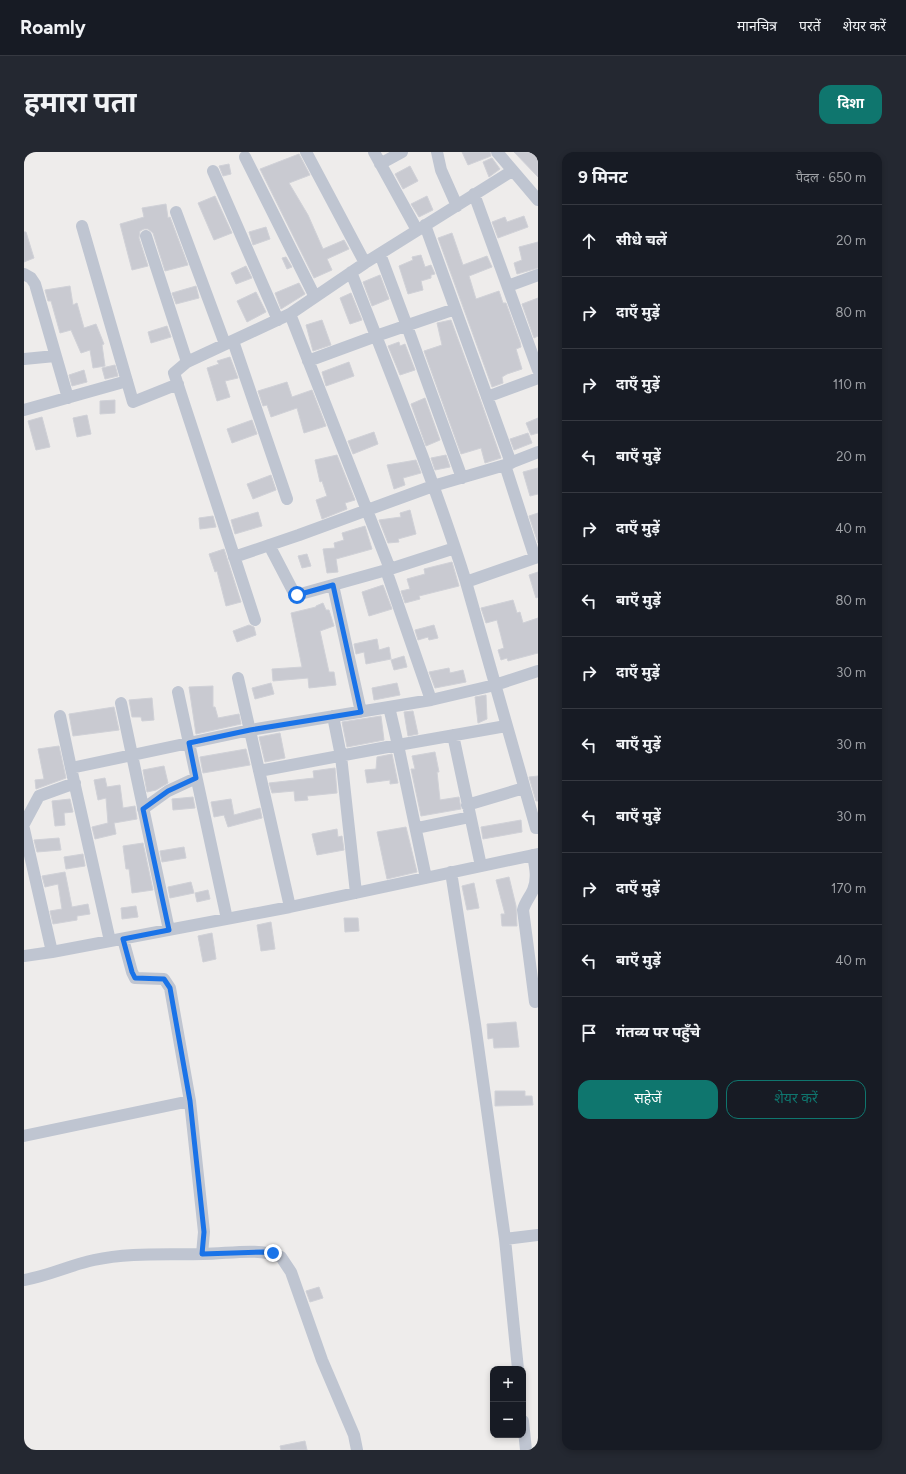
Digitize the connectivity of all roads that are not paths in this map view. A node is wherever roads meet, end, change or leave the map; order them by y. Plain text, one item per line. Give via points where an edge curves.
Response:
1 (306, 152) edge
2 (374, 152) edge
3 (402, 152) edge
4 (437, 152) edge
5 (497, 152) edge
6 (245, 158) dead end
7 (380, 164) junction
8 (213, 170) dead end
9 (512, 171) junction
10 (474, 194) junction
11 (538, 200) edge
12 (456, 206) junction
13 (176, 212) dead end
14 (82, 226) dead end
15 (421, 228) junction
16 (146, 236) dead end
17 (380, 254) junction
18 (365, 263) junction
19 (351, 272) junction
20 (24, 274) edge
21 (538, 275) edge
22 (508, 286) junction
23 (315, 297) junction
24 (455, 309) junction
25 (290, 314) junction
26 (278, 320) junction
27 (408, 326) junction
28 (376, 336) junction
29 (229, 343) junction
30 (56, 356) junction
31 (24, 358) edge
32 (308, 361) junction
33 (187, 362) junction
34 (538, 370) edge
35 (538, 378) edge
36 (127, 381) junction
37 (178, 384) junction
38 (68, 398) junction
39 (487, 398) junction
40 (24, 410) edge
41 (538, 452) edge
42 (508, 464) junction
43 (462, 478) junction
44 (433, 486) junction
45 (287, 499) dead end
46 (366, 511) junction
47 (269, 544) junction
48 (455, 548) junction
49 (234, 557) junction
50 (537, 557) edge
51 (388, 570) junction
52 (466, 582) junction
53 (333, 585) junction
54 (255, 620) dead end
55 (538, 671) edge
56 (238, 678) dead end
57 (495, 685) junction
58 (178, 692) dead end
59 (431, 700) junction
60 (121, 703) dead end
61 (389, 707) junction
62 (361, 712) junction
63 (60, 716) dead end
64 (333, 716) junction
65 (506, 726) junction
66 (250, 730) junction
67 (453, 735) junction
68 (189, 743) junction
69 (398, 745) junction
70 (131, 755) junction
71 (341, 756) junction
72 (71, 768) junction
73 (259, 771) junction
74 (196, 778) junction
75 (75, 783) junction
76 (524, 788) junction
77 (143, 809) junction
78 (469, 811) junction
79 (24, 824) edge
80 (417, 828) junction
81 (24, 829) edge
82 (537, 830) edge
83 (26, 846) edge
84 (536, 854) edge
85 (480, 866) junction
86 (451, 872) junction
87 (426, 878) junction
88 (356, 893) junction
89 (290, 907) junction
90 (227, 919) junction
91 (169, 930) junction
92 (123, 939) junction
93 (110, 941) junction
94 (52, 952) junction
95 (24, 956) edge
96 (534, 967) edge
97 (535, 1002) dead end
98 (190, 1101) junction
99 (24, 1136) edge
100 (538, 1235) edge
101 (505, 1239) junction
102 (202, 1254) junction
103 (24, 1280) edge
104 (518, 1366) edge
105 (525, 1438) edge
106 (357, 1450) edge
107 (526, 1450) edge

1 - 18 street
2 - 7 street
3 - 7 street
4 - 12 street via 441,170
5 - 9 street
6 - 23 street
7 - 15 street
8 - 26 street
9 - 10 street
9 - 11 street
10 - 12 street
10 - 22 street
12 - 15 street
13 - 29 street
14 - 36 street
15 - 17 street
15 - 24 street
16 - 33 street
17 - 18 street
17 - 27 street
18 - 19 street
19 - 23 street
19 - 28 street
20 - 30 street via 35,284
21 - 22 street
22 - 34 street
23 - 25 street
24 - 27 street
24 - 39 street
25 - 26 street
25 - 32 street
26 - 29 street
27 - 28 street
27 - 43 street
28 - 32 street
28 - 44 street
29 - 33 street
29 - 45 street
30 - 31 street
30 - 38 street
32 - 46 street
33 - 37 street via 174,373
35 - 39 street
36 - 37 street via 133,402
36 - 38 street
37 - 49 street
38 - 40 street
39 - 42 street
41 - 42 street
42 - 43 street
42 - 50 street
43 - 44 street
44 - 46 street
44 - 48 street
46 - 47 street
46 - 51 street
47 - 49 street
47 - 53 street via 294,594 303,594
48 - 51 street
48 - 52 street
49 - 54 street
50 - 52 street
51 - 53 street
51 - 59 street
52 - 57 street
53 - 62 street
55 - 57 street
56 - 66 street
57 - 59 street
57 - 65 street
58 - 68 street
59 - 61 street
60 - 70 street
61 - 62 street
61 - 69 street
62 - 64 street
63 - 72 street
64 - 66 street
64 - 71 street
65 - 67 street
65 - 76 street
66 - 68 street
66 - 73 street
67 - 69 street
67 - 78 street
68 - 70 street
68 - 74 street
69 - 71 street
69 - 80 street
70 - 72 street
70 - 77 street
71 - 73 street
71 - 88 street
72 - 75 street
73 - 89 street
74 - 77 street via 168,791
74 - 90 street
75 - 79 street via 39,796
75 - 93 street
76 - 78 street
76 - 82 street
77 - 91 street
78 - 80 street
78 - 85 street
80 - 87 street
81 - 83 street
83 - 94 street
84 - 85 street
84 - 96 street via 537,880 523,910
85 - 86 street
86 - 87 street
86 - 101 street
87 - 88 street
88 - 89 street
89 - 90 street
90 - 91 street
91 - 92 street
92 - 93 street
92 - 98 street via 135,978 164,979 168,983
93 - 94 street
94 - 95 street
96 - 97 street
98 - 99 street
98 - 102 street via 203,1225
100 - 101 street
101 - 104 street
102 - 103 street via 104,1258
102 - 106 street via 263,1252 281,1256 286,1262 322,1360 354,1435
105 - 107 street

